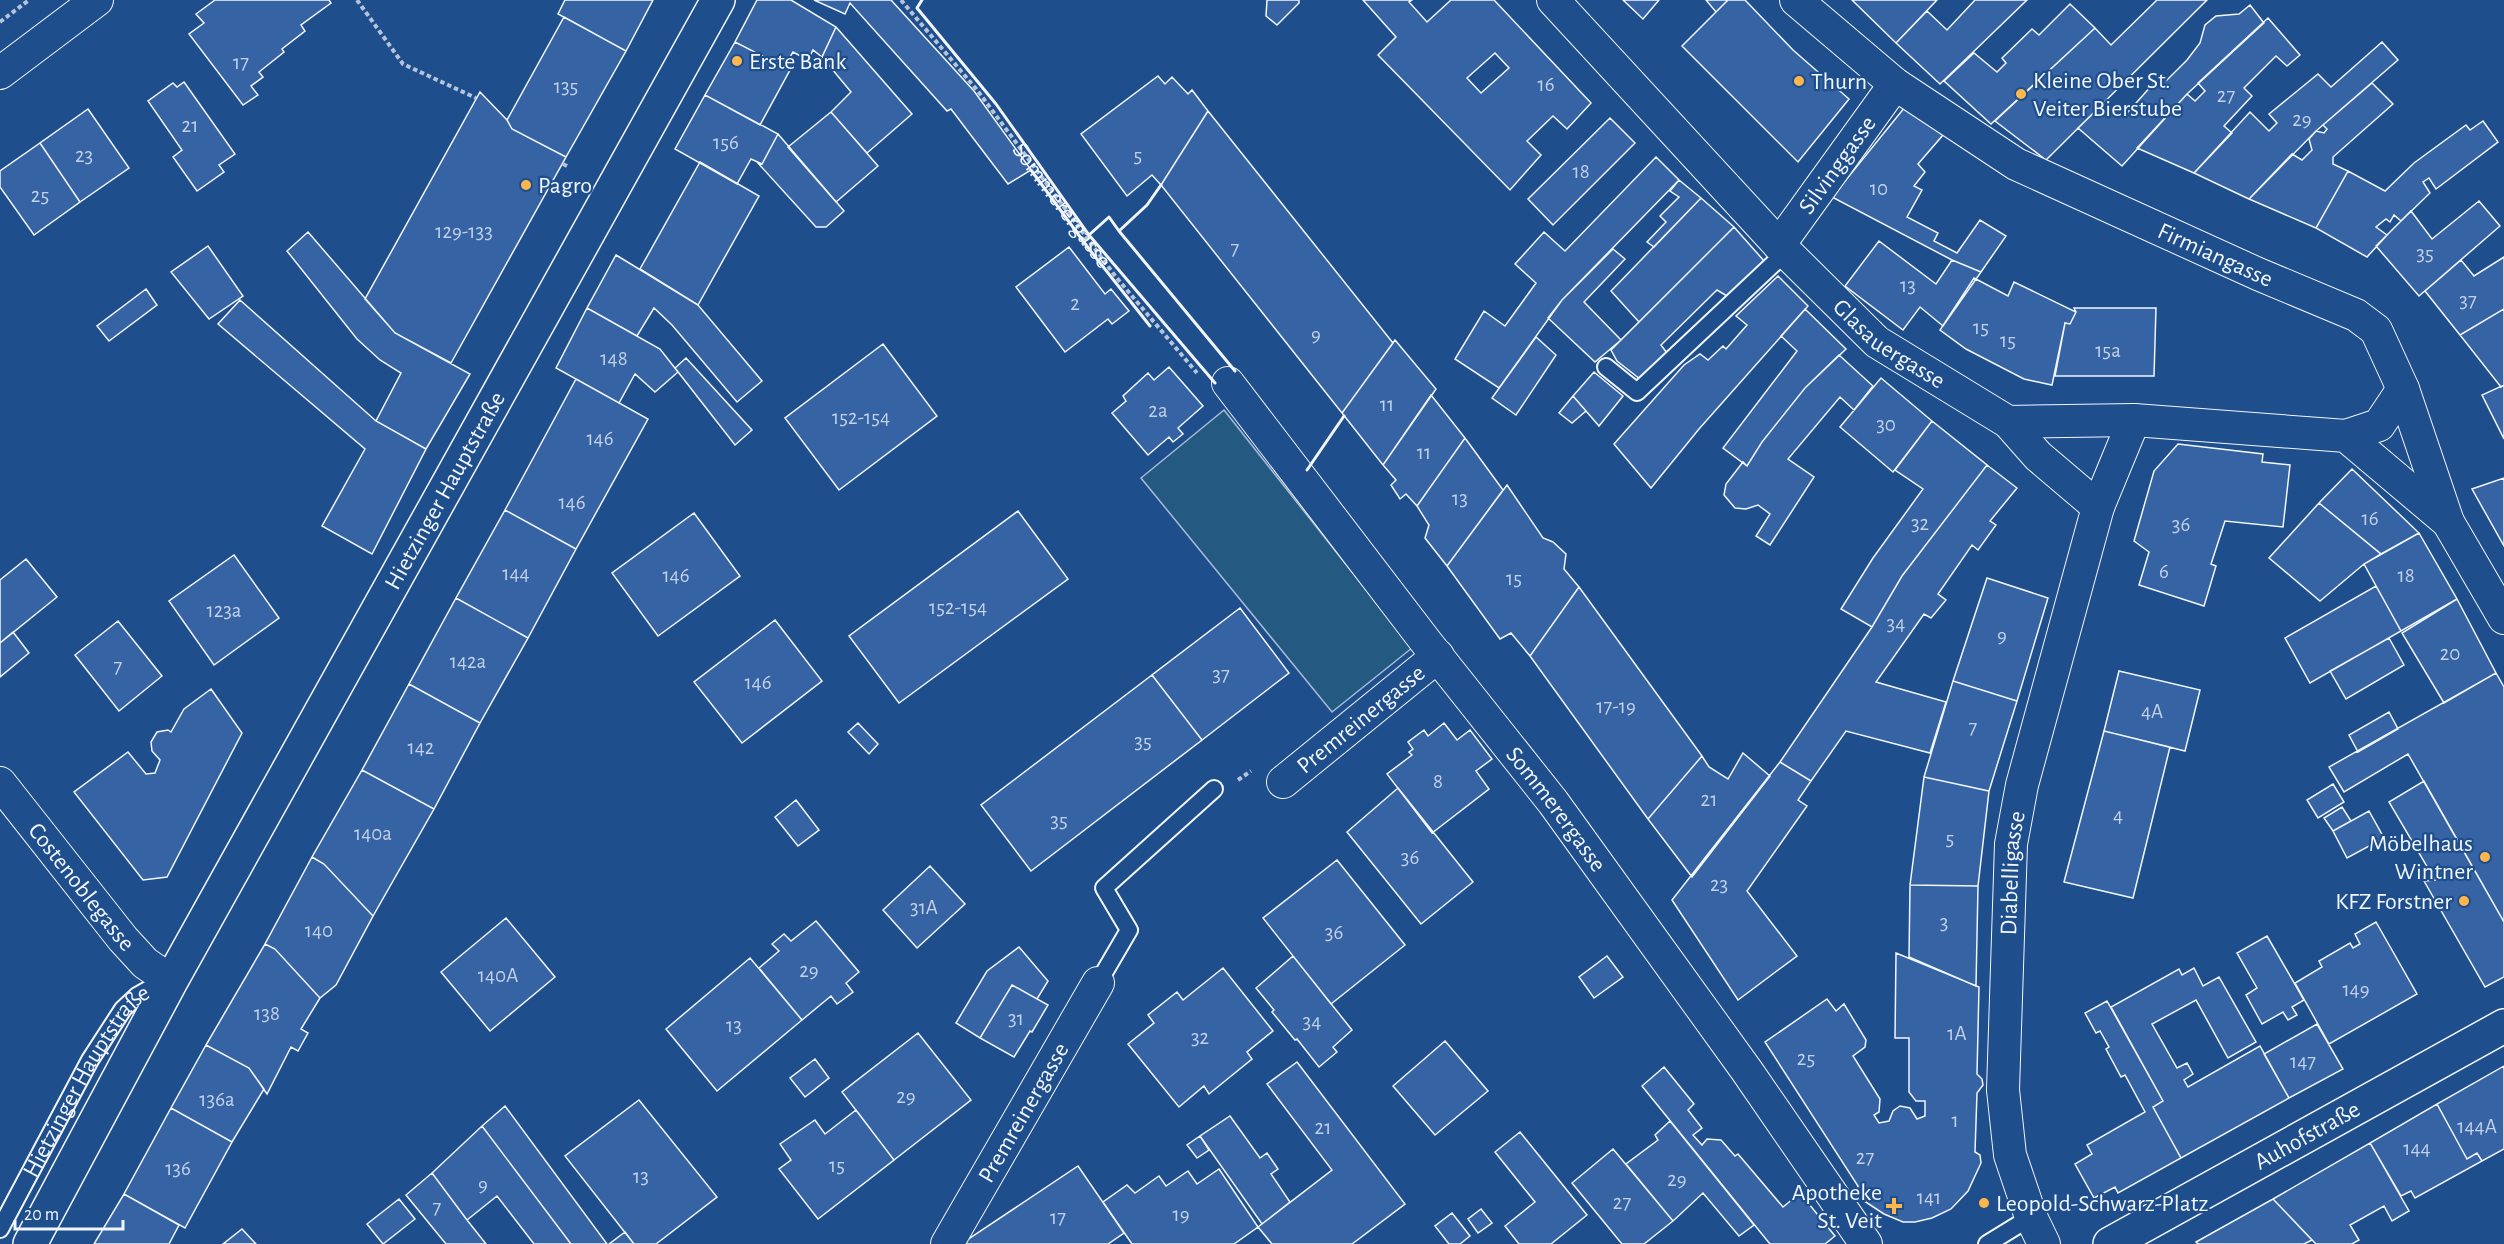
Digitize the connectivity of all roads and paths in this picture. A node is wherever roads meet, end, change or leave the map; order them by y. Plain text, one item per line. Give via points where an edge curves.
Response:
1 (29, 0) edge
2 (97, 0) edge
3 (357, 0) edge
4 (718, 0) edge
5 (901, 0) edge
6 (1553, 0) edge
7 (1796, 0) edge
8 (0, 22) edge
9 (0, 73) edge
10 (1895, 84) junction
11 (476, 98) dead end
12 (563, 164) dead end
13 (569, 167) dead end
14 (1782, 248) junction
15 (1606, 367) dead end
16 (1230, 386) joint
17 (2403, 389) junction
18 (2134, 420) junction
19 (2008, 422) junction
20 (2346, 436) junction
21 (2098, 507) junction
22 (2448, 522) junction
23 (2504, 618) edge
24 (1438, 656) junction
25 (1283, 782) dead end
26 (0, 783) edge
27 (1214, 789) dead end
28 (171, 981) junction
29 (1098, 982) joint
30 (2504, 1026) edge
31 (105, 1068) junction
32 (0, 1229) edge
33 (2037, 1230) edge
34 (30, 1244) edge
35 (947, 1244) edge
36 (1866, 1244) edge
37 (1987, 1244) edge
38 (2110, 1244) edge

1 - 8 path
2 - 9 street
3 - 11 path via 403,64
4 - 28 main road, Hietzinger Hauptstraße
5 - 16 path, Sommerergasse via 977,90 1116,277 1216,395
6 - 14 street, Glasauergasse
7 - 10 street, Firmiangasse
10 - 14 street, Silvinggasse
10 - 17 street, Firmiangasse via 2016,164 2356,315 2376,330
12 - 13 path
14 - 15 lane via 1637,392
14 - 19 street, Glasauergasse via 1877,342
16 - 24 street, Sommerergasse
17 - 20 street via 2379,425
17 - 22 street, Firmiangasse
18 - 19 street
18 - 20 street
18 - 21 street, Diabelligasse
19 - 21 street via 2038,456
20 - 22 street
21 - 33 street, Diabelligasse via 2022,785 2011,844 2003,1090 2010,1155
22 - 23 street, Firmiangasse
24 - 25 street, Premreinergasse
24 - 36 street, Sommerergasse via 1553,802
26 - 28 street, Costenoblegasse via 123,939 145,963
27 - 29 lane via 1104,888 1129,930
28 - 31 main road, Hietzinger Hauptstraße
29 - 35 street, Premreinergasse
30 - 38 main road, Auhofstraße
31 - 32 lane, Hietzinger Hauptstraße
31 - 34 main road, Hietzinger Hauptstraße
33 - 37 lane

